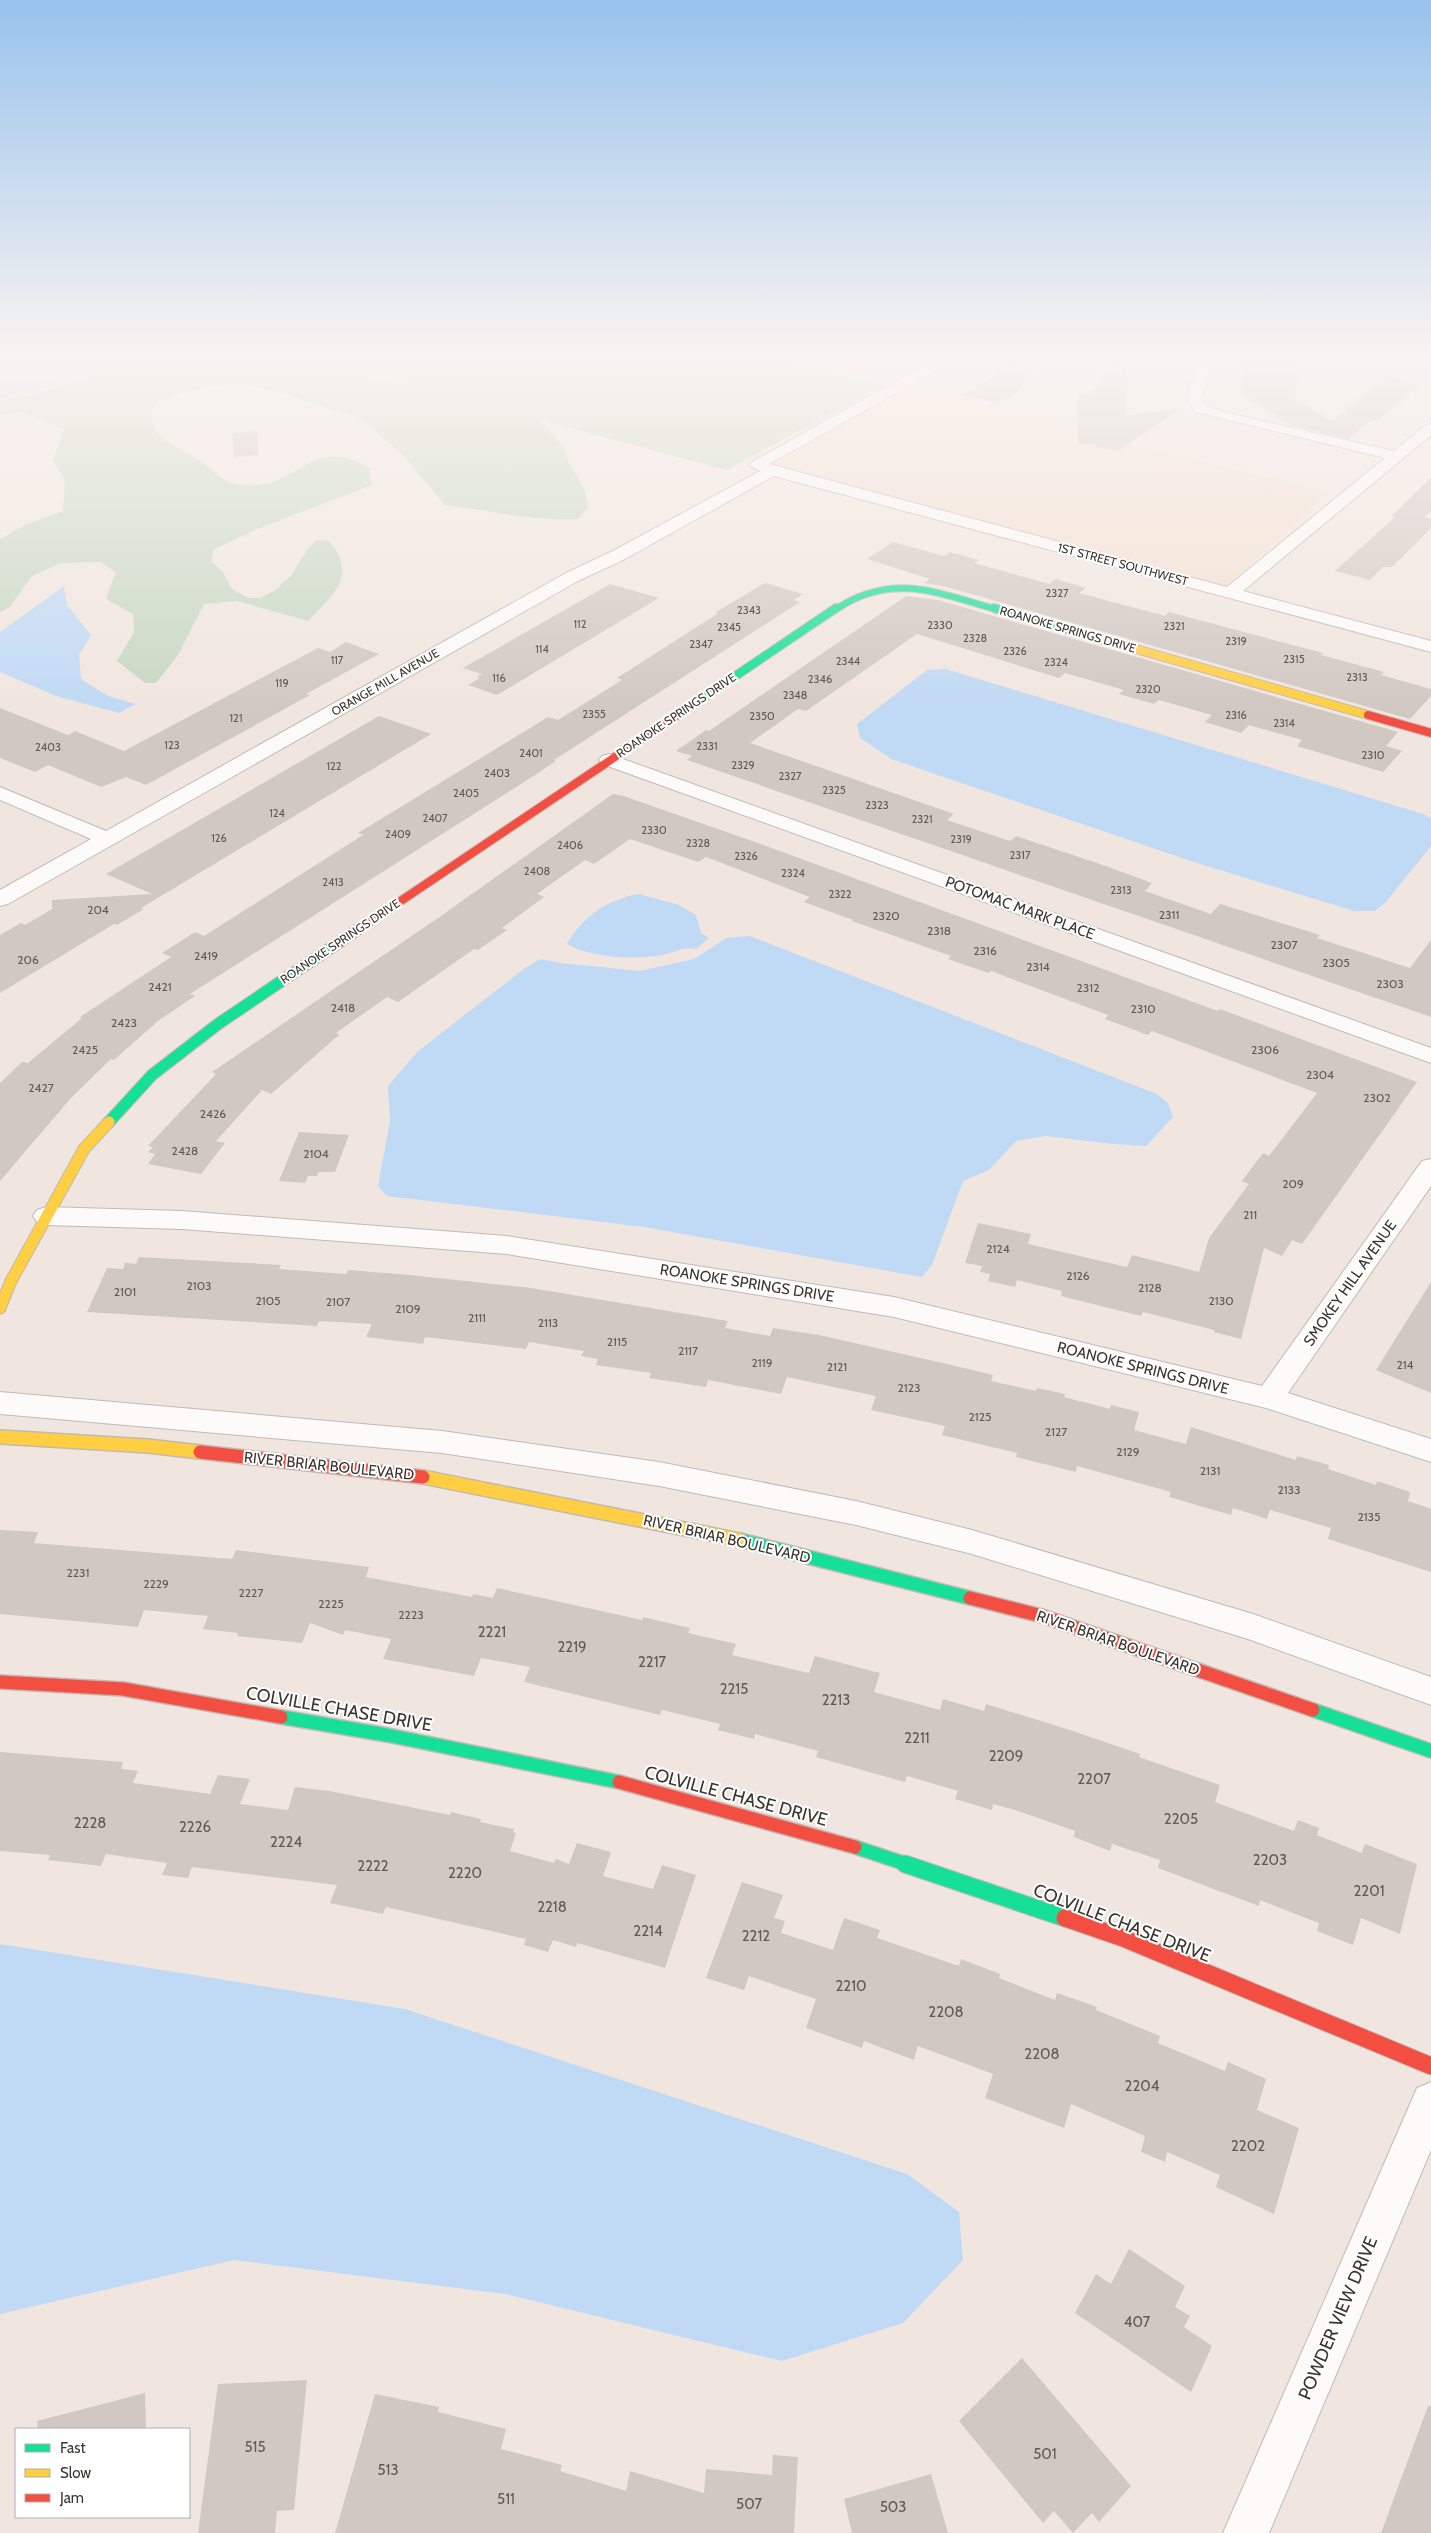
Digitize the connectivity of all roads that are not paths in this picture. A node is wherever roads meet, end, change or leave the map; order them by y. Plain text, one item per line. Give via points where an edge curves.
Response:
1 (752, 475) edge
2 (791, 475) edge
3 (1374, 475) edge
4 (1230, 593) junction
5 (1431, 647) edge
6 (1431, 733) edge
7 (609, 760) junction
8 (0, 793) edge
9 (108, 839) junction
10 (0, 899) edge
11 (1431, 1056) edge
12 (1431, 1167) edge
13 (46, 1216) junction
14 (0, 1308) edge
15 (1269, 1398) junction
16 (0, 1403) edge
17 (0, 1437) edge
18 (1431, 1451) edge
19 (0, 1682) edge
20 (1431, 1691) edge
21 (1431, 1751) edge
22 (1431, 2066) edge
23 (1431, 2102) edge
24 (1246, 2533) edge

1 - 9 street, ORANGE MILL AVENUE via 619,555 572,577
2 - 4 street, 1ST STREET SOUTHWEST
3 - 4 street
4 - 5 street, 1ST STREET SOUTHWEST
6 - 7 street, ROANOKE SPRINGS DRIVE via 940,593 887,585 867,590 849,600
7 - 11 street, POTOMAC MARK PLACE
7 - 13 street, ROANOKE SPRINGS DRIVE via 218,1024 152,1075 84,1149
8 - 9 street
9 - 10 street, ORANGE MILL AVENUE
12 - 15 street, SMOKEY HILL AVENUE
13 - 14 street, ROANOKE SPRINGS DRIVE
13 - 15 street, ROANOKE SPRINGS DRIVE via 182,1220 507,1244 894,1307
15 - 18 street, ROANOKE SPRINGS DRIVE
16 - 20 street via 442,1442 659,1474 856,1513 972,1542 1253,1627
17 - 21 street, RIVER BRIAR BOULEVARD via 148,1446 442,1479 736,1539 1042,1616
19 - 22 street, COLVILLE CHASE DRIVE via 124,1689 387,1735 610,1779 861,1849 1114,1935
23 - 24 street, POWDER VIEW DRIVE

